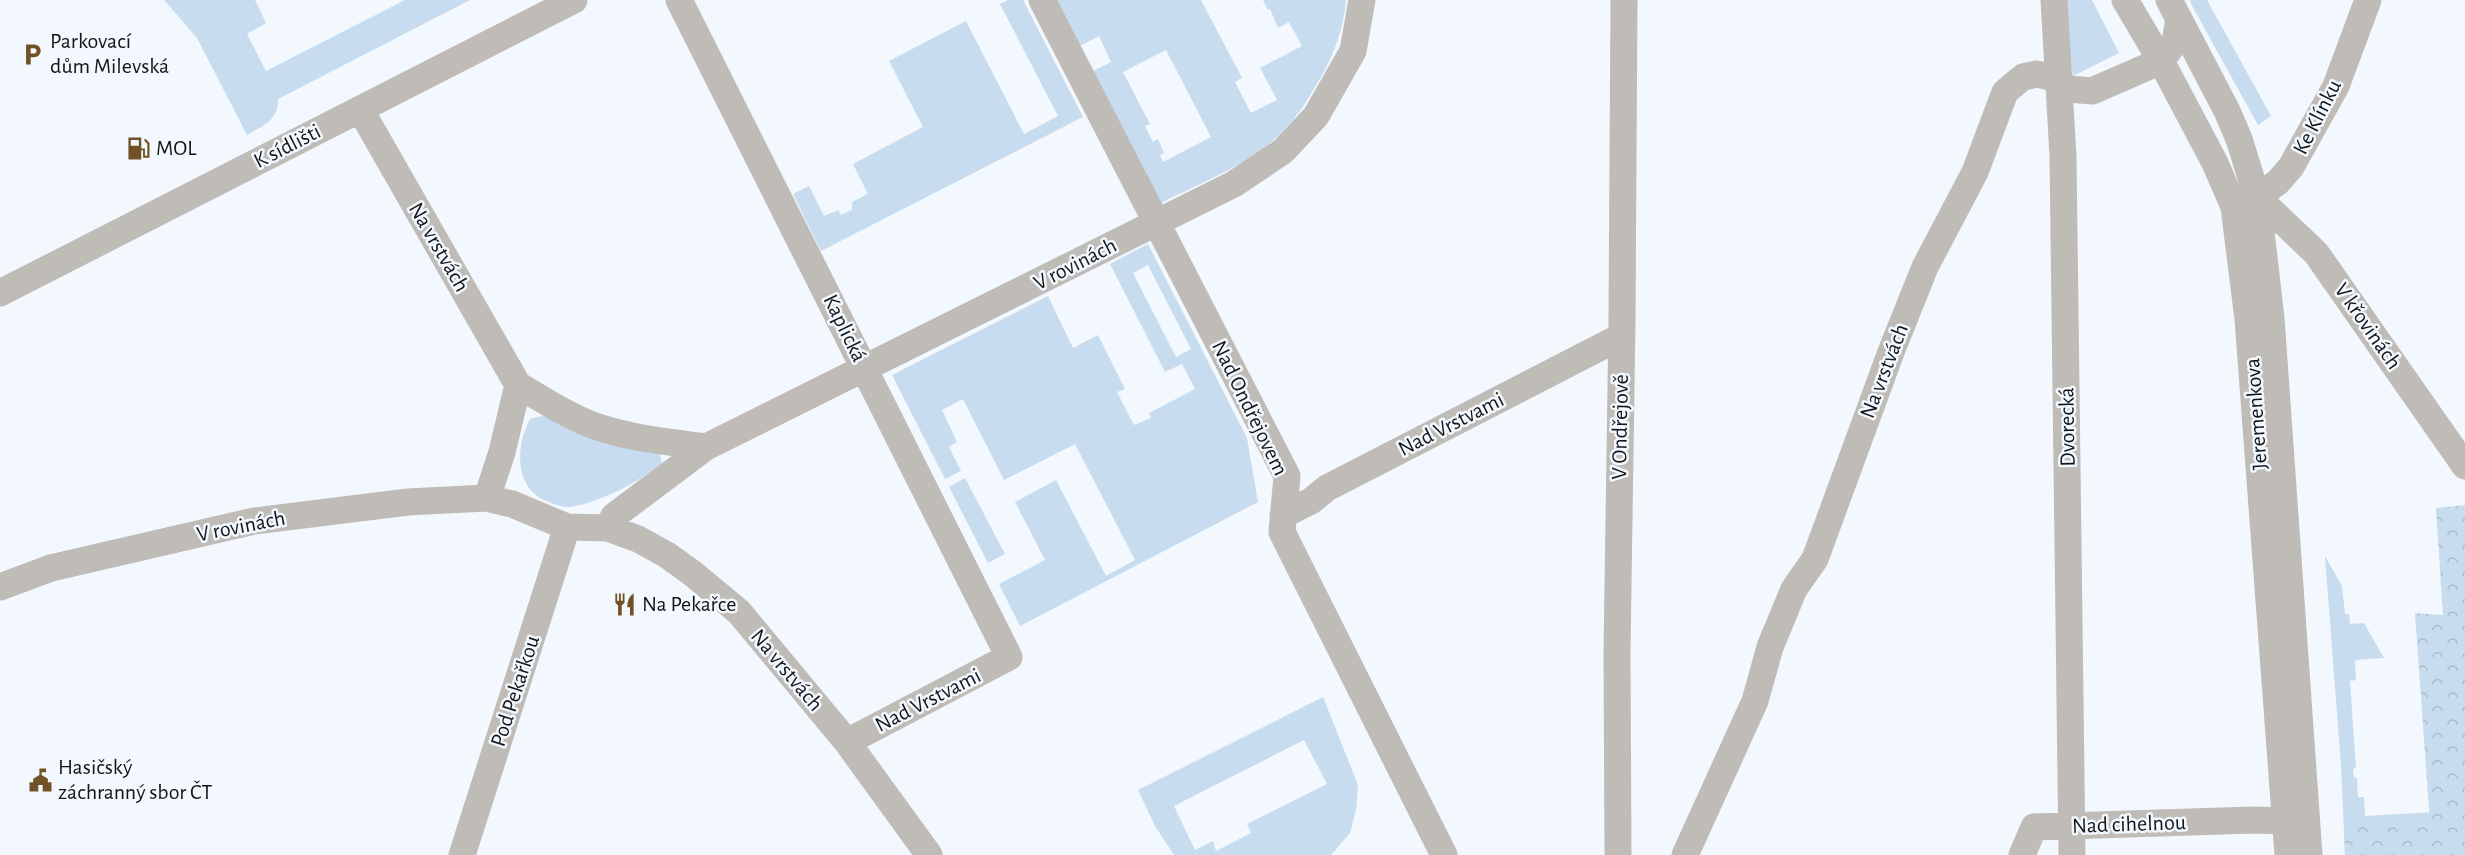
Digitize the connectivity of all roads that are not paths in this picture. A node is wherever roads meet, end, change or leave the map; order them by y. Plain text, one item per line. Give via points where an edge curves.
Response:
1 (574, 0) edge
2 (679, 0) edge
3 (1042, 0) edge
4 (1362, 0) edge
5 (1624, 0) edge
6 (2054, 0) edge
7 (2125, 0) edge
8 (2368, 0) edge
9 (2174, 10) edge
10 (2161, 61) junction
11 (2057, 80) junction
12 (360, 109) junction
13 (2246, 202) junction
14 (1156, 223) junction
15 (0, 293) edge
16 (1622, 336) junction
17 (865, 369) junction
18 (518, 385) junction
19 (706, 447) junction
20 (2465, 466) edge
21 (487, 498) junction
22 (1283, 515) junction
23 (567, 527) junction
24 (608, 528) junction
25 (0, 587) edge
26 (1009, 657) joint
27 (847, 742) junction
28 (2297, 821) junction
29 (2072, 826) junction
30 (462, 855) edge
31 (929, 855) edge
32 (1444, 855) edge
33 (1618, 855) edge
34 (1684, 855) edge
35 (2022, 855) edge
36 (2072, 855) edge
37 (2288, 855) edge
38 (2309, 855) edge

1 - 12 street, K sídlišti
2 - 17 street, Kaplická
3 - 14 street, Nad Ondřejovem
4 - 14 street, V rovinách via 1353,51 1316,116 1283,151 1234,184
5 - 16 street, V Ondřejově
6 - 11 street, Dvorecká
7 - 10 street, Jeremenkova
8 - 13 street, Ke Klínku via 2336,86 2306,144 2278,182
9 - 10 street via 2175,42
9 - 13 street, Jeremenkova via 2239,140
10 - 11 street, Na vrstvách via 2092,92 2069,89
10 - 13 street, Jeremenkova via 2216,163
11 - 29 street, Dvorecká via 2063,156
11 - 34 street, Na vrstvách via 2037,74 2023,77 2005,92 1975,172 1925,267 1815,559 1794,589 1770,647 1755,700
12 - 15 street, K sídlišti
12 - 18 street, Na vrstvách
13 - 20 street, V křovinách via 2316,253
13 - 28 street, Jeremenkova via 2271,318
14 - 17 street, V rovinách
14 - 22 street, Nad Ondřejovem via 1287,476
16 - 22 street, Nad Vrstvami via 1327,488
16 - 33 street, V Ondřejově
17 - 19 street, V rovinách
17 - 26 street, Kaplická
18 - 19 street via 598,428
18 - 21 street
19 - 24 street, V rovinách via 614,516
21 - 23 street, V rovinách
21 - 25 street, V rovinách via 408,502 254,521 51,567
22 - 32 street, Nad Ondřejovem via 1282,532
23 - 24 street, V rovinách
23 - 30 street, Pod Pekařkou
24 - 27 street, Na vrstvách via 667,555 739,612
26 - 27 street, Nad Vrstvami
27 - 31 street, Na vrstvách
28 - 29 street, Nad cihelnou
28 - 37 street, Jeremenkova
28 - 38 street, Jeremenkova
29 - 35 street, Nad cihelnou via 2034,827
29 - 36 street, Dvorecká

